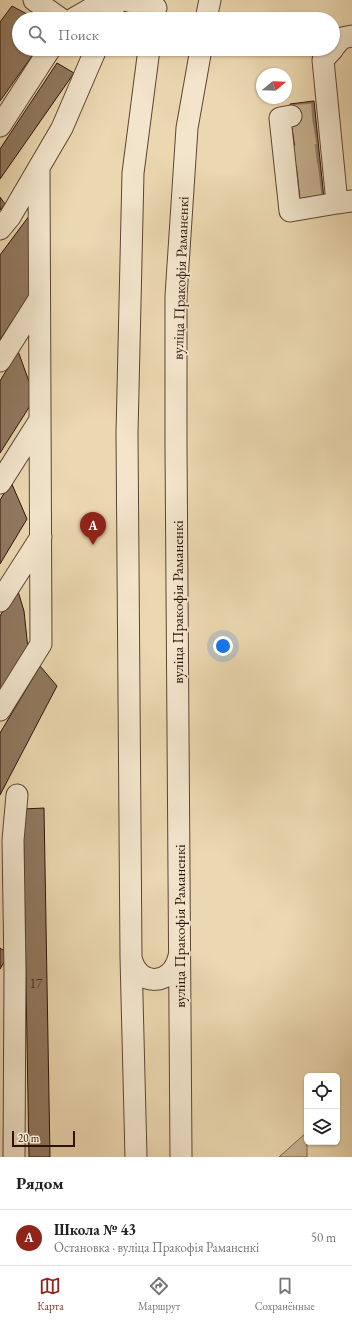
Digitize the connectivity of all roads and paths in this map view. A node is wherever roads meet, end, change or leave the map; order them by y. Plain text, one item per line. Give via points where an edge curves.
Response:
1 (34, 0) edge
2 (106, 0) edge
3 (117, 0) edge
4 (125, 0) edge
5 (210, 0) edge
6 (156, 9) edge
7 (51, 12) edge
8 (85, 12) edge
9 (112, 12) edge
10 (207, 12) edge
11 (352, 36) edge
12 (340, 40) edge
13 (45, 56) edge
14 (93, 56) edge
15 (148, 56) edge
16 (200, 56) edge
17 (327, 56) edge
18 (292, 116) tunnel mouth
19 (0, 126) edge
20 (329, 160) edge
21 (39, 168) junction
22 (0, 229) edge
23 (40, 298) junction
24 (0, 361) edge
25 (40, 420) junction
26 (0, 483) edge
27 (40, 537) junction
28 (0, 601) edge
29 (0, 710) edge
30 (17, 795) dead end
31 (13, 840) junction
32 (0, 863) edge
33 (179, 956) junction
34 (131, 957) junction
35 (15, 972) junction
36 (0, 996) edge
37 (9, 1151) edge
38 (136, 1157) edge
39 (181, 1157) edge

1 - 7 street
2 - 8 street
3 - 9 street
4 - 6 street
5 - 10 street
11 - 12 street
13 - 19 street
14 - 21 street via 62,128
15 - 34 street via 133,173 128,394
16 - 33 street, вуліца Пракофія Раманенкі via 188,128 176,296
17 - 20 street via 323,60
18 - 20 street via 280,118 291,166 290,211
21 - 22 street
21 - 23 street
23 - 24 street
23 - 25 street
25 - 26 street
25 - 27 street
27 - 28 street
27 - 29 street via 41,644
30 - 31 street
31 - 32 street
31 - 35 street
33 - 34 street via 174,970 169,975 155,980 148,979 136,971
33 - 39 street, вуліца Пракофія Раманенкі
34 - 38 street
35 - 36 street
35 - 37 street

